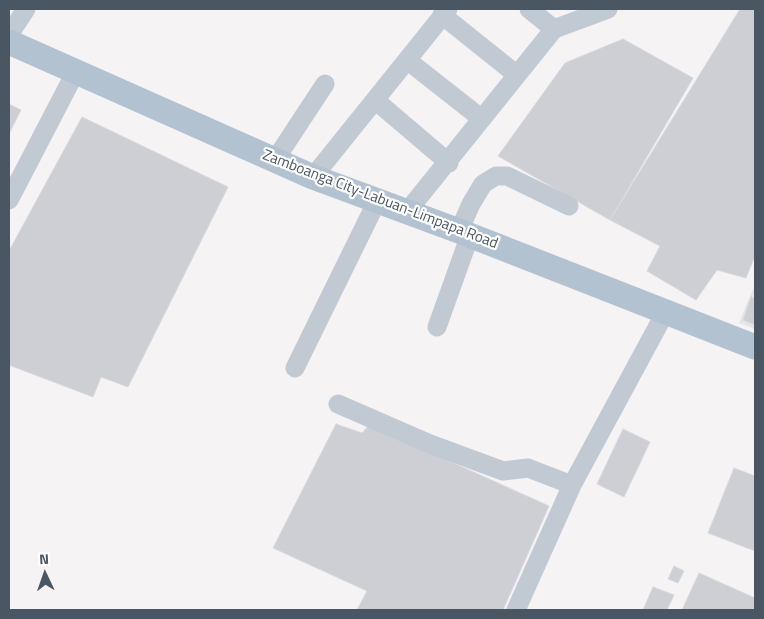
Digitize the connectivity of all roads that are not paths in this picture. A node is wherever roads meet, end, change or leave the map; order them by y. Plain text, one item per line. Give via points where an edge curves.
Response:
1 (26, 9) edge
2 (529, 9) edge
3 (608, 9) edge
4 (445, 12) edge
5 (554, 29) junction
6 (9, 35) edge
7 (9, 42) edge
8 (408, 60) junction
9 (76, 71) junction
10 (517, 75) junction
11 (325, 84) dead end
12 (375, 100) junction
13 (482, 119) junction
14 (275, 160) junction
15 (449, 163) junction
16 (313, 177) junction
17 (9, 200) edge
18 (377, 201) junction
19 (569, 206) dead end
20 (406, 213) junction
21 (464, 233) junction
22 (666, 311) junction
23 (437, 327) dead end
24 (755, 347) edge
25 (295, 368) dead end
26 (338, 404) dead end
27 (572, 485) junction
28 (516, 610) edge

1 - 6 street
2 - 5 street
3 - 5 street
4 - 8 street
4 - 10 street
5 - 10 street
7 - 9 main road, Zamboanga City-Labuan-Limpapa Road
8 - 12 street
8 - 13 street
9 - 14 main road, Zamboanga City-Labuan-Limpapa Road
9 - 17 street
10 - 13 street
11 - 14 street
12 - 15 street
12 - 16 street
13 - 15 street
14 - 16 main road, Zamboanga City-Labuan-Limpapa Road
15 - 20 street
16 - 18 main road, Zamboanga City-Labuan-Limpapa Road
18 - 20 main road, Zamboanga City-Labuan-Limpapa Road
18 - 25 street
19 - 21 street via 508,176 496,176 483,184 470,204
20 - 21 main road, Zamboanga City-Labuan-Limpapa Road
21 - 22 main road, Zamboanga City-Labuan-Limpapa Road
21 - 23 street
22 - 24 main road, Zamboanga City-Labuan-Limpapa Road
22 - 27 street
26 - 27 street via 495,468 538,470
27 - 28 street

